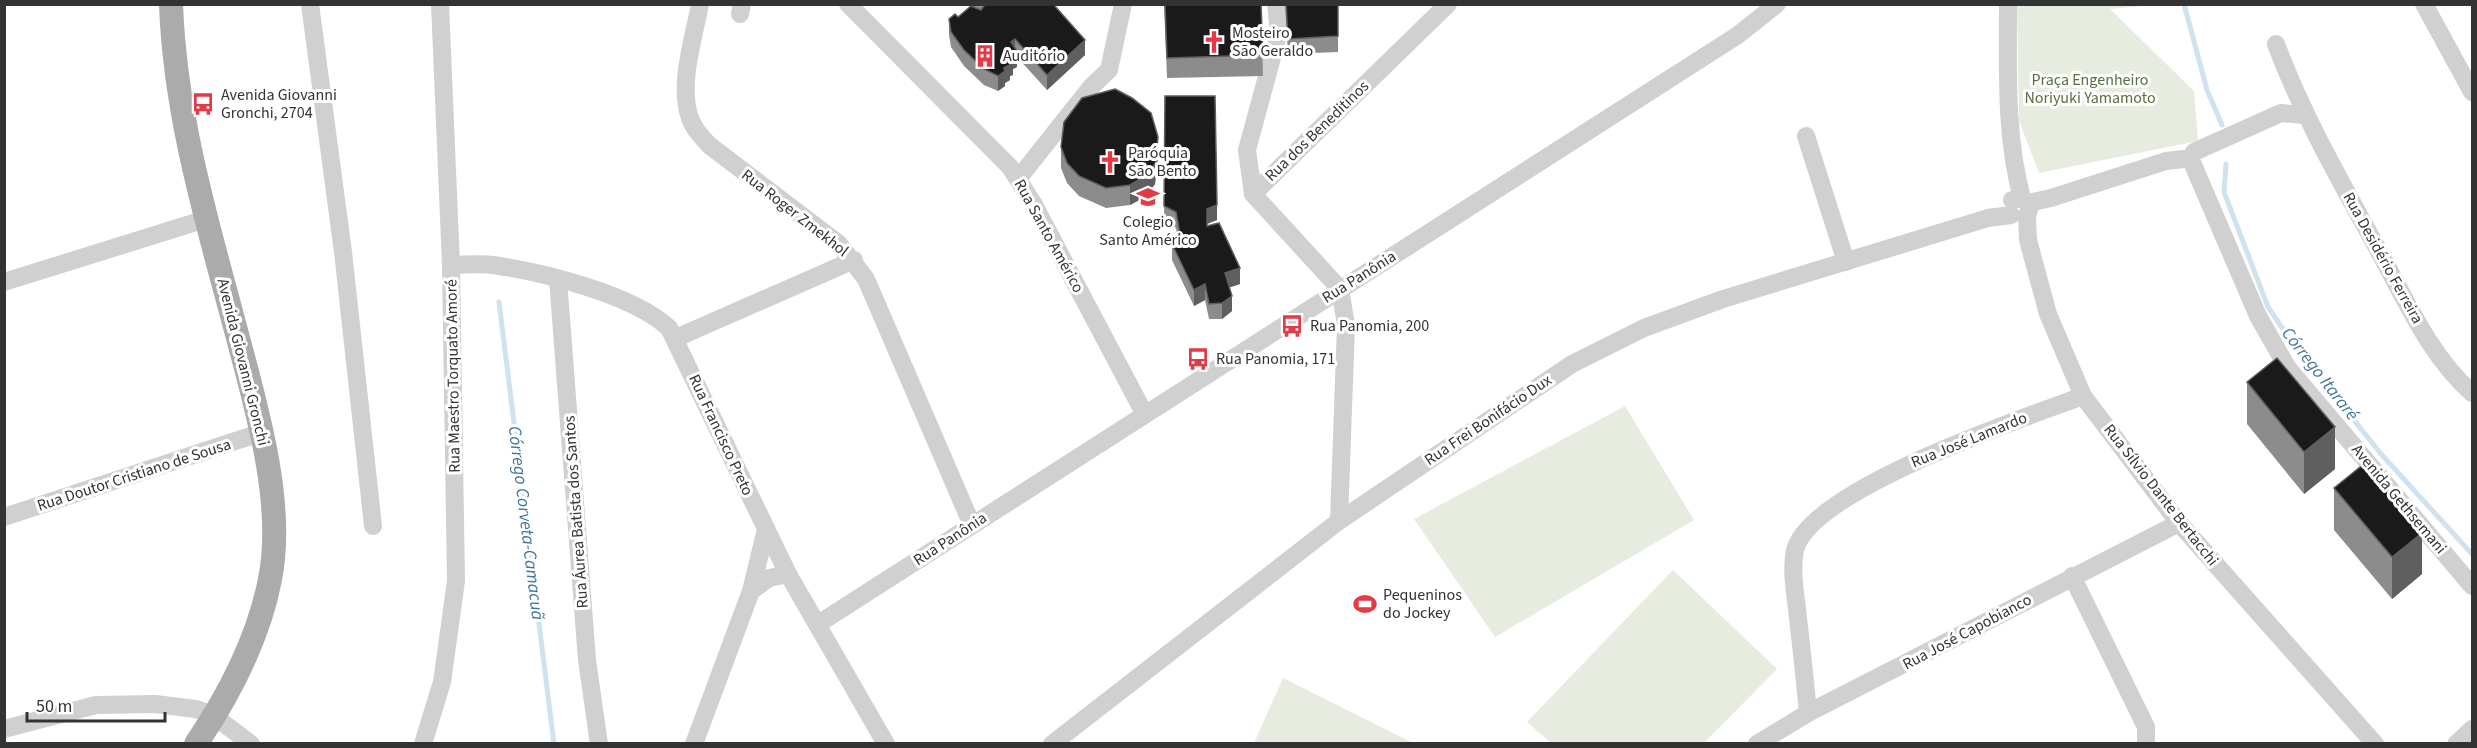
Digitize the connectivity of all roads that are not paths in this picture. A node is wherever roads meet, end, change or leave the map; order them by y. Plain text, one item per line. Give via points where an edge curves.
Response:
1 (171, 4) edge
2 (310, 4) edge
3 (440, 4) edge
4 (700, 4) edge
5 (848, 4) edge
6 (1123, 4) edge
7 (1276, 4) edge
8 (1448, 4) edge
9 (1777, 4) edge
10 (2008, 4) edge
11 (2424, 4) edge
12 (2276, 44) dead end
13 (2472, 92) edge
14 (2304, 115) junction
15 (1806, 136) dead end
16 (2190, 154) junction
17 (1018, 179) junction
18 (1253, 194) junction
19 (2019, 208) junction
20 (207, 219) junction
21 (854, 260) junction
22 (1846, 262) junction
23 (451, 265) junction
24 (558, 279) junction
25 (4, 282) edge
26 (1340, 289) junction
27 (676, 338) junction
28 (2472, 393) edge
29 (2083, 396) junction
30 (1144, 413) junction
31 (263, 432) junction
32 (4, 517) edge
33 (1339, 521) junction
34 (2179, 523) junction
35 (972, 525) junction
36 (373, 526) dead end
37 (766, 528) junction
38 (760, 552) junction
39 (788, 573) junction
40 (2072, 576) junction
41 (769, 578) junction
42 (2472, 586) edge
43 (751, 591) junction
44 (818, 624) junction
45 (1808, 713) junction
46 (214, 716) junction
47 (4, 729) edge
48 (2472, 729) edge
49 (694, 743) edge
50 (196, 744) edge
51 (251, 744) edge
52 (423, 744) edge
53 (599, 744) edge
54 (886, 744) edge
55 (1052, 744) edge
56 (1757, 744) edge
57 (2146, 744) edge
58 (2374, 744) edge
59 (2456, 744) edge

1 - 20 main road, Avenida Giovanni Gronchi via 182,120
2 - 36 street via 346,275
3 - 23 street, Rua Maestro Torquato Amoré
4 - 21 street, Rua Roger Zmekhol via 686,93 688,115 696,131 709,146 839,244
5 - 17 street, Rua Santo Américo
6 - 17 street via 1109,70
7 - 18 street via 1279,32 1247,150
8 - 18 street, Rua dos Beneditinos
9 - 26 street, Rua Panônia via 1738,35
10 - 19 street, Rua Sílvio Dante Bertacchi via 2008,100
11 - 13 street
12 - 14 street, Rua Desidério Ferreira
14 - 16 street, Rua Frei Bonifácio Dux via 2281,113
14 - 28 street, Rua Desidério Ferreira via 2442,363
15 - 22 street
16 - 19 street, Rua Frei Bonifácio Dux
16 - 42 street, Avenida Gethsemani via 2258,316 2287,367
17 - 30 street, Rua Santo Américo
18 - 26 street, Rua dos Beneditinos
19 - 22 street, Rua Frei Bonifácio Dux
19 - 29 street, Rua Sílvio Dante Bertacchi via 2048,314
20 - 25 street
20 - 31 main road, Avenida Giovanni Gronchi
21 - 27 street
21 - 35 street, Rua Roger Zmekhol via 866,279
22 - 33 street, Rua Frei Bonifácio Dux via 1723,299 1644,328 1572,364
23 - 24 street, Rua Francisco Preto via 491,264
23 - 52 street, Rua Maestro Torquato Amoré via 456,581 442,682
24 - 27 street, Rua Francisco Preto via 657,316
24 - 53 street, Rua Áurea Batista dos Santos via 587,660
26 - 30 street, Rua Panônia
26 - 33 street via 1346,325
27 - 37 street, Rua Francisco Preto
29 - 34 street, Rua Sílvio Dante Bertacchi
29 - 45 street, Rua José Lamardo via 1925,456 1846,499 1803,534 1796,550 1794,575
30 - 35 street, Rua Panônia
31 - 32 street, Rua Doutor Cristiano de Sousa
31 - 46 main road, Avenida Giovanni Gronchi via 271,489 271,578 256,630
33 - 55 street, Rua Frei Bonifácio Dux
34 - 40 street, Rua José Capobianco
34 - 58 street, Rua Sílvio Dante Bertacchi
35 - 44 street, Rua Panônia
37 - 38 street
37 - 39 street, Rua Francisco Preto
38 - 41 street
38 - 43 street
39 - 41 street
39 - 44 street, Rua Francisco Preto
40 - 45 street, Rua José Capobianco
40 - 57 street via 2145,727
41 - 43 street
43 - 49 street
44 - 54 street, Rua Francisco Preto
45 - 56 street, Rua José Capobianco
46 - 47 street via 196,709 124,702 61,713
46 - 50 main road, Avenida Giovanni Gronchi
46 - 51 street
48 - 59 street

